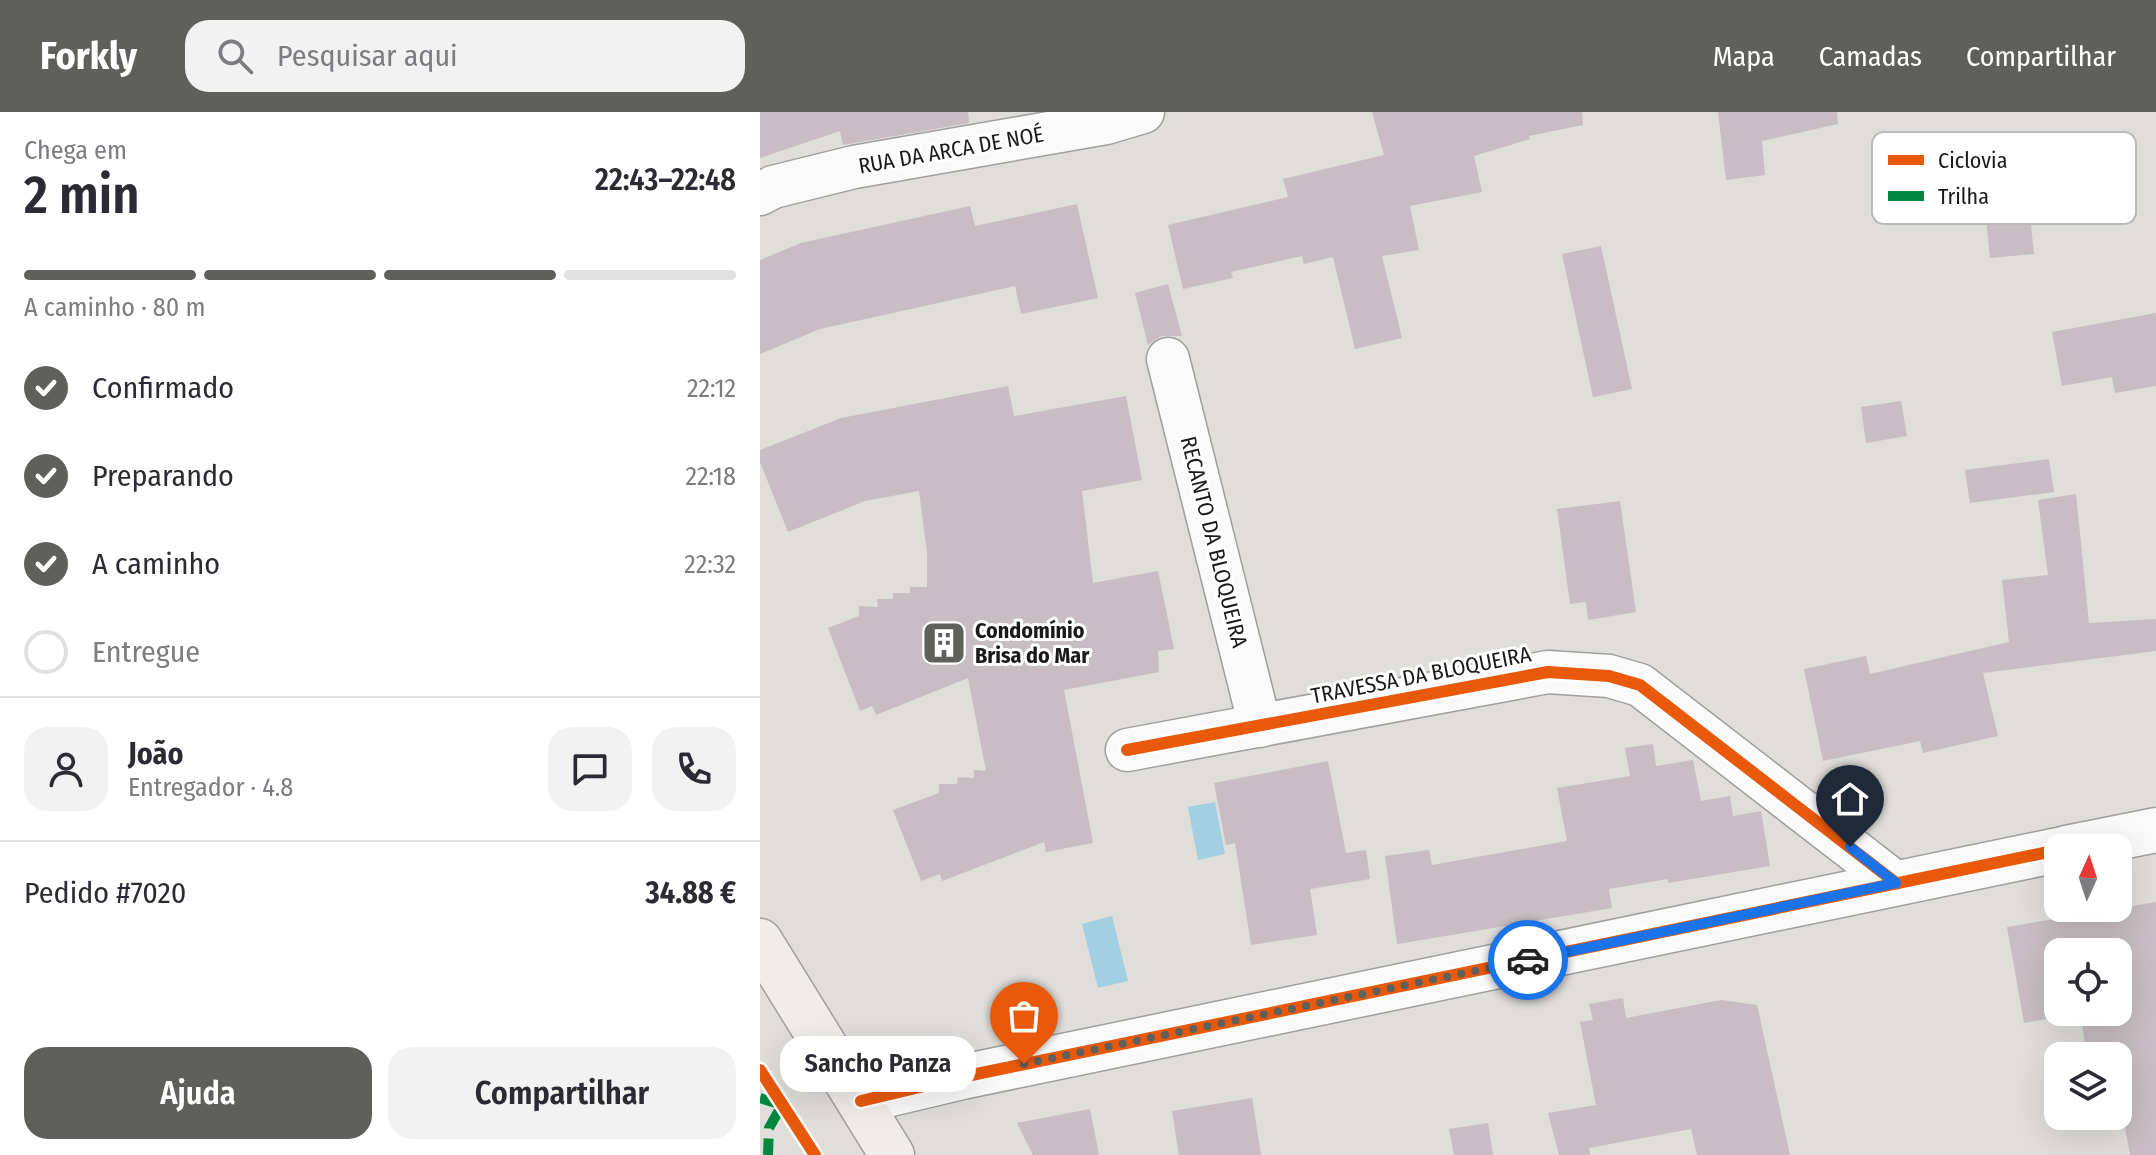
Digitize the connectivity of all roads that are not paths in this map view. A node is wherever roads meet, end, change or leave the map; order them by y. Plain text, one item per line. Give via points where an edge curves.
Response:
1 (1143, 112) edge
2 (760, 194) edge
3 (1168, 359) dead end
4 (1260, 726) junction
5 (1127, 750) dead end
6 (2156, 830) edge
7 (2132, 835) edge
8 (2044, 853) edge
9 (1896, 883) junction
10 (760, 941) edge
11 (861, 1101) junction
12 (892, 1155) edge

1 - 2 street, RUA DA ARCA DE NOÉ via 854,167
3 - 4 street, RECANTO DA BLOQUEIRA
4 - 5 street, TRAVESSA DA BLOQUEIRA
4 - 9 street, TRAVESSA DA BLOQUEIRA via 1548,672 1609,676 1640,685
6 - 7 street
8 - 9 street
9 - 11 street
10 - 11 main road
11 - 12 main road

